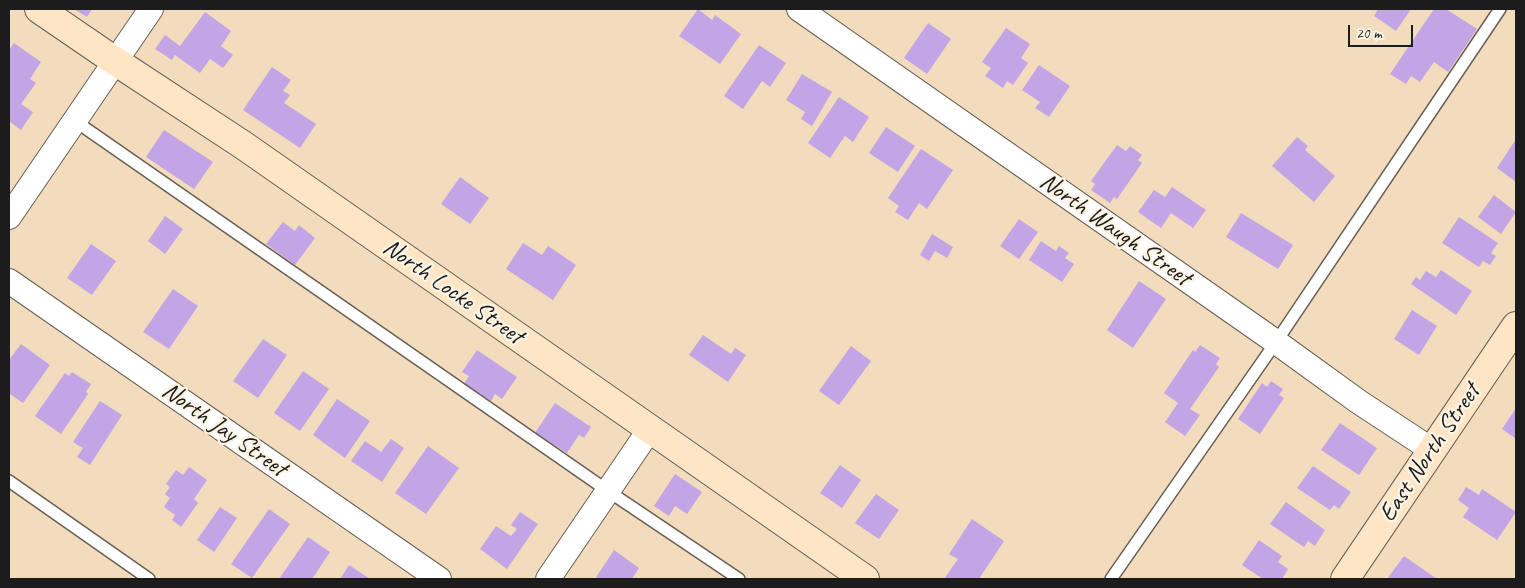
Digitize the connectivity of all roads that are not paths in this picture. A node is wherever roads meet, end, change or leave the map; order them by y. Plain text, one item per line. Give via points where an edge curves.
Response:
1 (39, 9) edge
2 (150, 9) edge
3 (799, 9) edge
4 (1500, 9) edge
5 (115, 61) junction
6 (75, 121) junction
7 (9, 217) edge
8 (9, 280) edge
9 (1516, 326) edge
10 (1276, 342) junction
11 (650, 429) junction
12 (1432, 450) junction
13 (9, 481) edge
14 (608, 491) junction
15 (149, 579) edge
16 (439, 579) edge
17 (548, 579) edge
18 (739, 579) edge
19 (865, 579) edge
20 (1111, 579) edge
21 (1345, 579) edge

1 - 5 street, North Locke Street
2 - 5 street
3 - 10 street, North Waugh Street
4 - 10 lane
5 - 6 street
5 - 11 street, North Locke Street via 243,145
6 - 7 street
6 - 14 lane
8 - 16 street, North Jay Street
9 - 12 street, East North Street
10 - 12 street, North Waugh Street
10 - 20 lane
11 - 14 street
11 - 19 street, North Locke Street
12 - 21 street, East North Street
13 - 15 lane
14 - 17 street
14 - 18 lane

